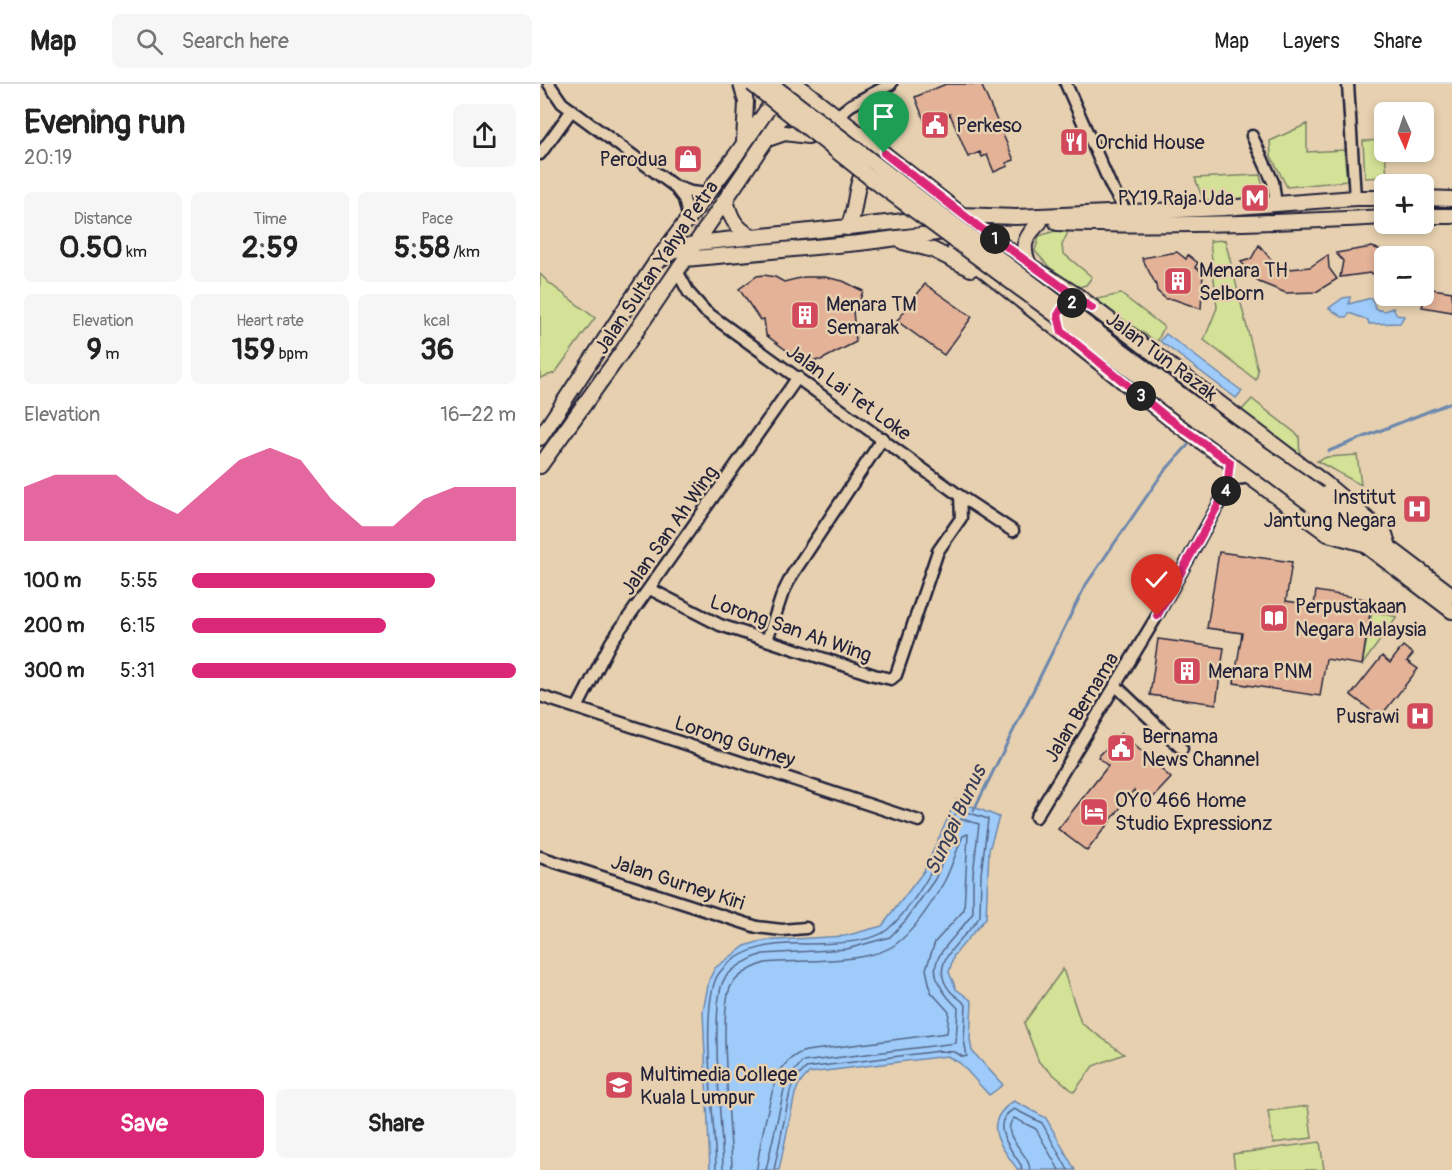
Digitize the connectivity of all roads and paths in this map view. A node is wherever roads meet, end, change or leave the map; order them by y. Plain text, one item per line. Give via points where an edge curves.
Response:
1 (549, 84) edge
2 (741, 84) edge
3 (747, 84) edge
4 (752, 84) edge
5 (771, 84) edge
6 (785, 84) edge
7 (891, 84) edge
8 (1066, 84) edge
9 (1348, 84) edge
10 (799, 86) edge
11 (770, 106) junction
12 (572, 110) junction
13 (782, 116) junction
14 (837, 116) junction
15 (808, 136) junction
16 (1252, 136) dead end
17 (765, 140) junction
18 (744, 144) junction
19 (540, 154) edge
20 (861, 177) junction
21 (674, 186) junction
22 (1111, 186) junction
23 (707, 194) junction
24 (1355, 198) junction
25 (1374, 198) edge
26 (1434, 198) edge
27 (726, 199) junction
28 (1452, 199) edge
29 (1276, 205) junction
30 (1104, 213) junction
31 (962, 214) junction
32 (1434, 216) edge
33 (1452, 216) edge
34 (1126, 218) junction
35 (1374, 218) edge
36 (688, 220) junction
37 (917, 220) junction
38 (1040, 222) junction
39 (979, 227) junction
40 (847, 228) junction
41 (936, 233) junction
42 (752, 237) junction
43 (889, 240) junction
44 (697, 243) junction
45 (656, 262) junction
46 (681, 265) junction
47 (1029, 265) junction
48 (1002, 285) junction
49 (1092, 308) junction
50 (1062, 332) junction
51 (798, 377) junction
52 (540, 438) edge
53 (883, 438) junction
54 (1230, 462) junction
55 (540, 466) edge
56 (1251, 477) junction
57 (1227, 489) junction
58 (960, 496) junction
59 (1315, 499) junction
60 (1013, 531) dead end
61 (1361, 543) junction
62 (1389, 548) junction
63 (650, 589) junction
64 (1452, 595) edge
65 (1452, 612) edge
66 (767, 640) junction
67 (1115, 685) junction
68 (540, 696) edge
69 (577, 708) junction
70 (1182, 749) dead end
71 (1036, 818) dead end
72 (919, 821) dead end
73 (540, 857) edge
74 (806, 928) dead end

1 - 12 street
2 - 18 main road via 746,102
3 - 11 main road, Jalan Tun Razak
4 - 59 main road, Jalan Tun Razak, bridge via 868,176
5 - 59 main road, Jalan Tun Razak, bridge
6 - 11 main road, Jalan Sultan Yahya Petra
7 - 14 street
8 - 22 street
9 - 24 street
10 - 13 main road, Jalan Sultan Yahya Petra
10 - 14 main road, Jalan Tun Razak
11 - 13 main road, Jalan Tun Razak
11 - 18 main road, Jalan Sultan Yahya Petra
12 - 19 street
12 - 21 street
13 - 15 main road, Jalan Tun Razak
13 - 17 main road, Jalan Sultan Yahya Petra
14 - 31 main road, Jalan Tun Razak
15 - 17 main road via 785,133
15 - 20 main road, Jalan Tun Razak
16 - 29 street via 1273,182
17 - 27 main road, Jalan Sultan Yahya Petra
18 - 23 main road, Jalan Sultan Yahya Petra
20 - 37 main road, Jalan Tun Razak
20 - 40 main road
21 - 23 street
21 - 36 street via 684,199
22 - 30 street via 1110,202
22 - 34 street
23 - 36 main road, Jalan Sultan Yahya Petra
24 - 25 main road
24 - 29 main road
26 - 28 main road
27 - 42 main road via 733,223
27 - 44 main road, Jalan Sultan Yahya Petra
29 - 34 main road
30 - 31 main road via 1016,217
30 - 34 main road
31 - 37 main road
31 - 39 main road, Jalan Tun Razak
32 - 33 main road
34 - 35 main road via 1251,224
34 - 38 main road
36 - 45 main road, Jalan Sultan Yahya Petra
37 - 40 main road
37 - 41 main road, Jalan Tun Razak
38 - 39 main road
38 - 47 main road via 1025,241 1023,249
39 - 41 main road
39 - 47 main road, Jalan Tun Razak
40 - 42 main road
41 - 43 main road
41 - 48 main road, Jalan Tun Razak
42 - 44 main road
43 - 46 main road
43 - 48 main road via 919,244
44 - 45 main road
44 - 46 main road, Jalan Sultan Yahya Petra
45 - 52 main road, Jalan Sultan Yahya Petra
46 - 51 street, Jalan Lai Tet Loke via 689,293 705,311
46 - 55 main road, Jalan Sultan Yahya Petra
47 - 49 main road, Jalan Tun Razak
48 - 50 main road, Jalan Tun Razak
49 - 50 main road via 1077,303 1061,307 1058,315
49 - 62 main road, Jalan Tun Razak via 1326,484 1385,534
50 - 54 main road, Jalan Tun Razak via 1168,418
51 - 53 street, Jalan Lai Tet Loke
51 - 63 street, Jalan San Ah Wing
53 - 58 street, Jalan Lai Tet Loke
53 - 66 street via 792,575
54 - 56 main road, Jalan Tun Razak
54 - 57 street, Jalan Bernama
56 - 57 street via 1236,479
56 - 61 main road, Jalan Tun Razak via 1328,534
57 - 67 street, Jalan Bernama
58 - 60 street, Jalan Lai Tet Loke
58 - 66 street, Lorong San Ah Wing via 961,518 938,551 897,675 891,679
59 - 61 main road, Jalan Tun Razak
59 - 62 main road, Jalan Tun Razak
61 - 65 main road, Jalan Tun Razak
62 - 64 main road, Jalan Tun Razak
63 - 66 street, Lorong San Ah Wing via 704,618
63 - 69 street, Jalan San Ah Wing via 610,642
67 - 70 street
67 - 71 street, Jalan Bernama
68 - 69 street, Lorong Gurney
69 - 72 street, Lorong Gurney
73 - 74 street, Jalan Gurney Kiri via 757,927

